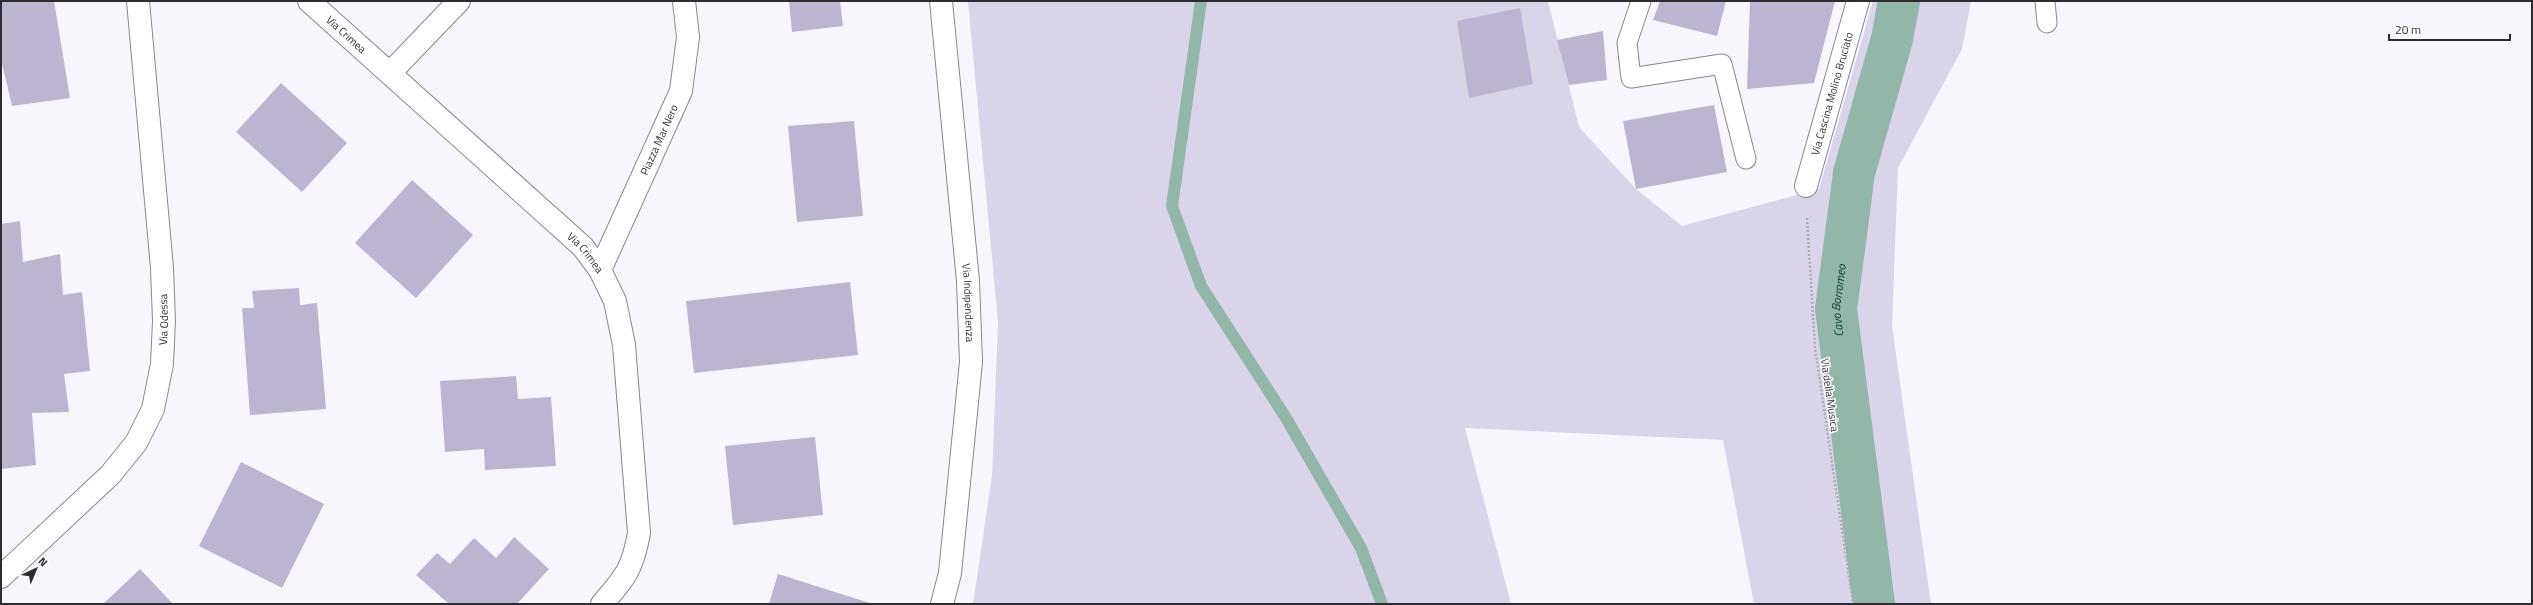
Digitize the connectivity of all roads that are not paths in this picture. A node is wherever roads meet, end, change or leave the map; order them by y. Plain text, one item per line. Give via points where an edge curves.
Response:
1 (138, 1) edge
2 (309, 1) edge
3 (459, 1) edge
4 (684, 1) edge
5 (941, 1) edge
6 (1641, 1) edge
7 (1858, 1) edge
8 (2046, 1) edge
9 (2047, 23) dead end
10 (390, 73) junction
11 (1746, 159) dead end
12 (1806, 186) road end
13 (600, 270) junction
14 (1, 577) edge
15 (602, 604) edge
16 (942, 604) edge

1 - 14 street, Via Odessa via 164,321 162,364 153,409 136,443 110,475
2 - 10 street, Via Crimea
3 - 10 street
4 - 13 street, Piazza Mar Nero via 688,37 681,91
5 - 16 street, Via Indipendenza via 968,281 971,362 950,574
6 - 11 lane via 1627,43 1631,78 1722,64
7 - 12 street, Via Cascina Molino Bruciato
8 - 9 lane
10 - 13 street, Via Crimea via 583,247
13 - 15 street, Via Crimea via 615,301 624,345 639,533 635,558 620,584

